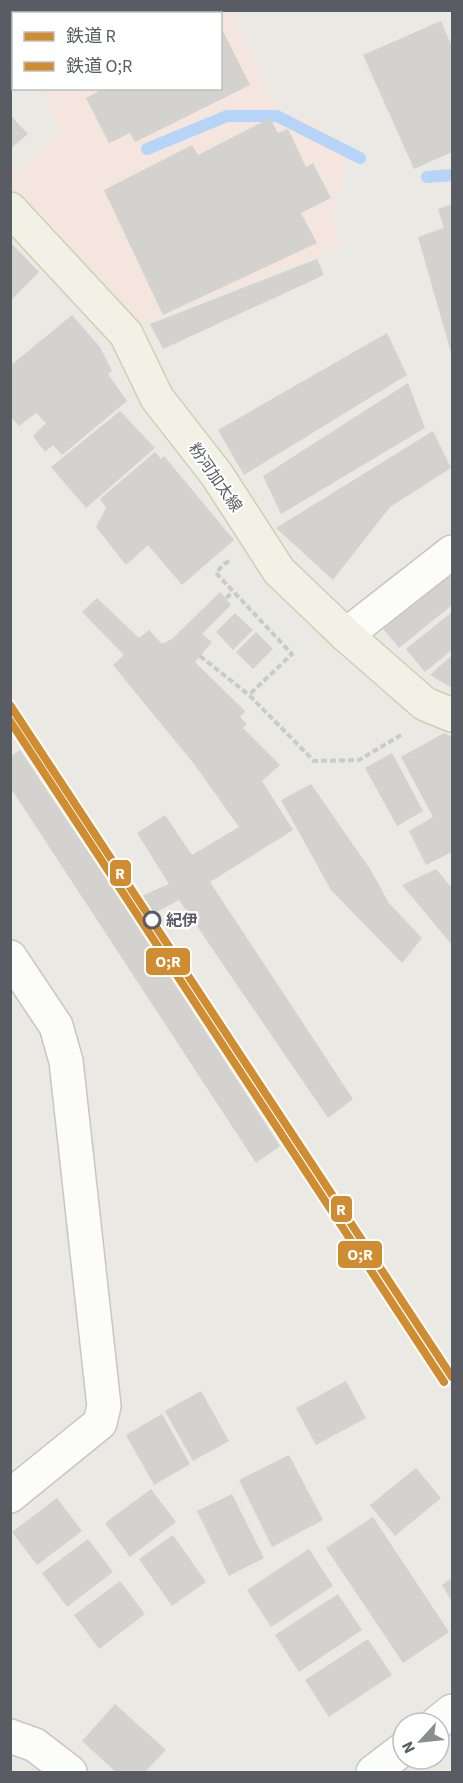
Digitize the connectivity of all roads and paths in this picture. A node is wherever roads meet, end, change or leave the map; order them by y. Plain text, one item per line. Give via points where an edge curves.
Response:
1 (10, 209) edge
2 (453, 552) edge
3 (232, 560) dead end
4 (233, 592) junction
5 (226, 598) dead end
6 (346, 635) junction
7 (200, 656) dead end
8 (249, 695) junction
9 (453, 715) edge
10 (405, 732) dead end
11 (10, 957) edge
12 (10, 1496) edge
13 (10, 1736) edge
14 (391, 1759) edge
15 (70, 1773) edge
16 (373, 1773) edge

1 - 6 main road, 粉河加太線 via 126,334 157,398 217,475 279,571
2 - 6 street
3 - 4 path via 216,573
4 - 5 path
4 - 8 path via 292,654
6 - 9 main road, 粉河加太線 via 425,704
7 - 8 path
8 - 10 path via 314,761 359,760
11 - 12 street via 56,1026 66,1061 104,1406 100,1423
13 - 15 street via 35,1745
14 - 16 street

